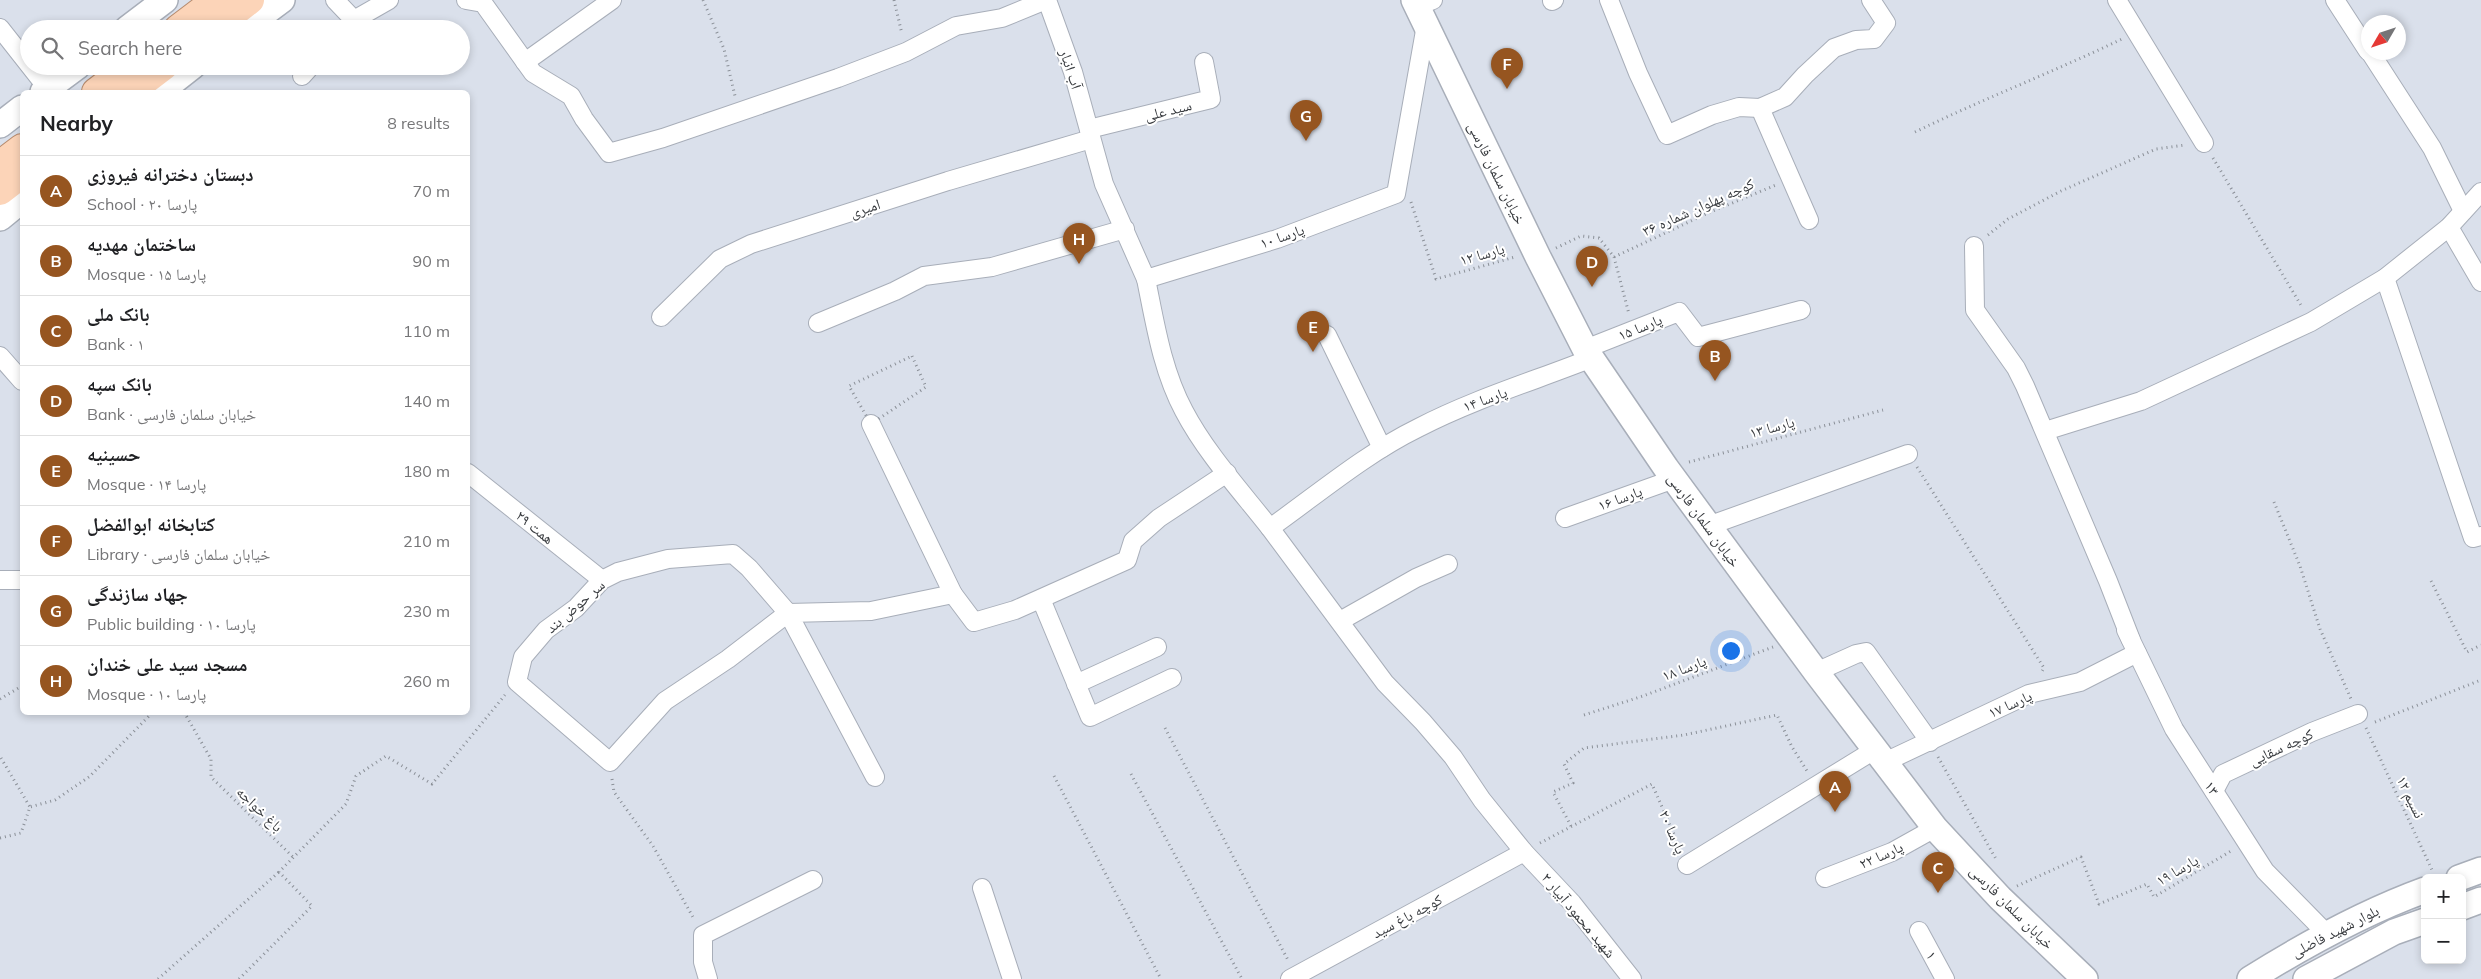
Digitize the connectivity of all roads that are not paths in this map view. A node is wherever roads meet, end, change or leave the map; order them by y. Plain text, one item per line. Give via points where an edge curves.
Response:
1 (165, 0) edge
2 (216, 0) edge
3 (250, 0) edge
4 (282, 0) edge
5 (335, 0) edge
6 (388, 0) edge
7 (466, 0) edge
8 (612, 0) edge
9 (1046, 0) edge
10 (1609, 0) edge
11 (1871, 0) edge
12 (2117, 0) edge
13 (2335, 0) edge
14 (1423, 8) edge
15 (139, 20) edge
16 (190, 20) edge
17 (224, 20) edge
18 (255, 20) edge
19 (348, 20) edge
20 (356, 20) edge
21 (0, 28) edge
22 (2361, 40) edge
23 (20, 56) edge
24 (2374, 60) edge
25 (525, 62) junction
26 (1204, 62) dead end
27 (34, 75) edge
28 (66, 75) edge
29 (118, 75) edge
30 (152, 75) edge
31 (182, 75) edge
32 (44, 90) edge
33 (46, 90) edge
34 (99, 90) edge
35 (133, 90) edge
36 (163, 90) edge
37 (1760, 108) junction
38 (20, 110) edge
39 (0, 125) edge
40 (1090, 134) junction
41 (2204, 143) road end
42 (20, 150) edge
43 (0, 165) edge
44 (20, 176) edge
45 (0, 192) edge
46 (2481, 192) edge
47 (20, 202) edge
48 (2463, 211) junction
49 (0, 218) edge
50 (1809, 220) dead end
51 (2448, 227) junction
52 (1125, 229) junction
53 (1974, 246) road end
54 (2385, 278) junction
55 (1146, 279) junction
56 (2481, 282) edge
57 (1801, 310) dead end
58 (661, 317) dead end
59 (818, 323) dead end
60 (1327, 335) dead end
61 (1589, 354) junction
62 (0, 356) edge
63 (20, 379) edge
64 (871, 424) road end
65 (2045, 431) junction
66 (1382, 448) junction
67 (1908, 454) road end
68 (1227, 473) junction
69 (1670, 473) junction
70 (470, 475) edge
71 (1565, 518) dead end
72 (1708, 526) junction
73 (1270, 528) junction
74 (2481, 536) edge
75 (1448, 564) dead end
76 (0, 580) edge
77 (20, 580) edge
78 (602, 580) junction
79 (953, 594) junction
80 (1041, 599) junction
81 (788, 613) junction
82 (1340, 621) junction
83 (2130, 639) junction
84 (1157, 647) dead end
85 (1816, 672) junction
86 (1172, 678) dead end
87 (1076, 684) junction
88 (2362, 720) road end
89 (1930, 742) junction
90 (1880, 756) junction
91 (875, 777) dead end
92 (2214, 791) junction
93 (1934, 828) junction
94 (1524, 852) junction
95 (1687, 865) road end
96 (2481, 870) edge
97 (2466, 875) edge
98 (1825, 878) dead end
99 (814, 880) dead end
100 (982, 888) dead end
101 (2421, 892) edge
102 (2481, 900) edge
103 (2466, 906) edge
104 (2421, 922) edge
105 (1919, 931) dead end
106 (2326, 933) junction
107 (1293, 977) edge
108 (708, 979) edge
109 (1012, 979) edge
110 (1632, 979) edge
111 (1945, 979) edge
112 (2084, 979) edge
113 (2250, 979) edge
114 (2306, 979) edge

1 - 15 main road
2 - 16 main road
3 - 17 main road
4 - 18 main road
5 - 19 street
6 - 20 street
7 - 25 street via 483,3
8 - 25 street
9 - 25 street via 1002,18 956,26 906,52 838,78 663,138 609,153 571,96 533,73
9 - 40 street, آب انبار via 1073,72
10 - 37 street via 1638,74 1667,135 1739,107
11 - 37 street via 1886,23 1874,39 1856,40 1834,48 1786,97
12 - 41 street
13 - 22 street
14 - 55 street, پارسا ۱۰ via 1396,194 1277,238
14 - 61 main road, خیابان سلمان فارسی via 1536,254
21 - 23 street
24 - 48 street via 2432,148
26 - 40 street, سید علی via 1210,99
27 - 32 street
28 - 33 main road
29 - 34 main road
30 - 35 main road
31 - 36 main road
37 - 50 street
38 - 39 main road
40 - 52 street via 1104,184
40 - 58 street, امیری via 751,244 720,259
42 - 43 main road
44 - 45 main road
46 - 48 street
47 - 49 main road
48 - 51 street
51 - 54 street
51 - 56 street
52 - 55 street
52 - 59 street via 992,267 924,276
53 - 65 street, ۱۳ via 1975,310 2016,368
54 - 65 street via 2311,322 2141,401
54 - 74 street via 2473,538
55 - 68 street, شهید محمود آبیار ۲ via 1167,372 1184,411
57 - 61 street, پارسا ۱۵ via 1698,337 1679,312
60 - 66 street
61 - 66 street, پارسا ۱۴ via 1468,405
61 - 69 main road, خیابان سلمان فارسی
62 - 63 street
64 - 79 street
65 - 83 street, ۱۳
66 - 73 street, پارسا ۱۴
67 - 72 street
68 - 73 street, شهید محمود آبیار ۲
68 - 80 street via 1159,518 1133,542 1127,560
69 - 71 street, پارسا ۱۶
69 - 72 main road, خیابان سلمان فارسی
70 - 78 street, همت ۲۹
72 - 85 main road, خیابان سلمان فارسی
73 - 82 street, شهید محمود آبیار ۲
75 - 82 street via 1416,578
76 - 77 street
78 - 81 street, سر حوض بند via 618,572 668,559 733,554
78 - 81 street, سر حوض بند via 523,657 517,682 610,762 665,701
79 - 80 street via 974,622
79 - 81 street via 871,611
80 - 87 street
81 - 91 street
82 - 94 street, شهید محمود آبیار ۲ via 1385,683 1453,757 1482,800
83 - 89 street, پارسا ۱۷ via 2080,682 2029,694
83 - 92 street, ۱۳ via 2174,729
84 - 87 street
85 - 89 street via 1866,652
85 - 90 main road, خیابان سلمان فارسی
86 - 87 street via 1090,716
88 - 92 street, کوچه سقایی via 2312,732 2223,774
89 - 90 street, پارسا ۱۷
90 - 93 main road, خیابان سلمان فارسی
90 - 95 street, پارسا ۲۰ via 1816,786
92 - 106 street, ۱۳ via 2265,871
93 - 98 street, پارسا ۲۲ via 1892,852
93 - 112 main road, خیابان سلمان فارسی via 2000,898
94 - 107 street, کوچه باغ سید
94 - 110 street, شهید محمود آبیار ۲ via 1572,903
96 - 97 main road
99 - 108 street via 702,935 703,962
100 - 109 street
101 - 106 main road, بلوار شهید فاضلی
102 - 103 main road
104 - 114 main road, بلوار شهید فاضلی via 2394,932
105 - 111 street, ۱
106 - 113 main road, بلوار شهید فاضلی

